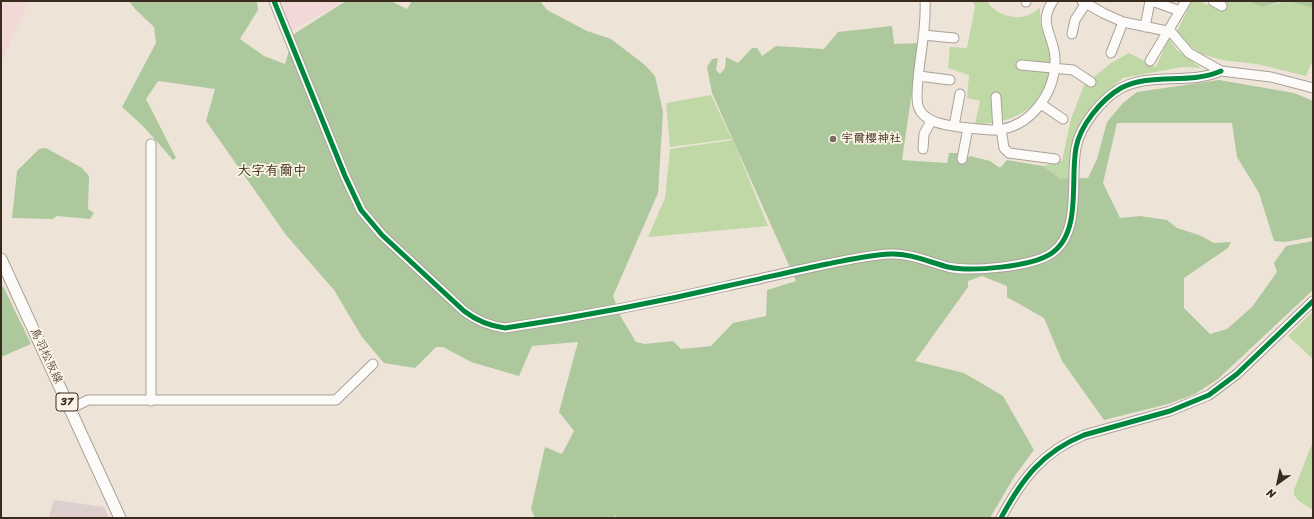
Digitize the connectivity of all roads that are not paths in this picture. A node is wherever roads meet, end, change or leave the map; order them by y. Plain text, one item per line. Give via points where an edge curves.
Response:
1 (274, 1) edge
2 (925, 1) edge
3 (1054, 1) edge
4 (1151, 1) edge
5 (1186, 1) edge
6 (1214, 1) edge
7 (1084, 2) edge
8 (1097, 5) edge
9 (1222, 6) dead end
10 (1180, 11) junction
11 (1123, 22) junction
12 (1145, 27) junction
13 (1167, 31) junction
14 (1072, 34) dead end
15 (923, 35) junction
16 (954, 38) dead end
17 (1111, 53) dead end
18 (1150, 62) dead end
19 (1022, 65) dead end
20 (1054, 68) junction
21 (1221, 71) junction
22 (920, 76) junction
23 (950, 80) dead end
24 (1091, 82) dead end
25 (1313, 88) edge
26 (960, 94) dead end
27 (996, 97) dead end
28 (1041, 104) junction
29 (1064, 120) dead end
30 (931, 121) junction
31 (954, 126) junction
32 (968, 128) junction
33 (999, 129) junction
34 (151, 144) dead end
35 (923, 149) dead end
36 (962, 159) dead end
37 (1055, 159) dead end
38 (1, 259) edge
39 (1313, 301) edge
40 (372, 364) dead end
41 (150, 401) junction
42 (70, 409) junction
43 (120, 518) edge
44 (1001, 518) edge

1 - 21 street via 345,176 362,210 382,235 464,312 492,327 505,328 725,287 868,256 894,254 949,267 978,270 1043,258 1053,253 1066,235 1073,199 1076,145 1085,126 1103,103 1112,94 1137,83 1209,76
2 - 15 street
3 - 20 street via 1048,8 1045,20 1055,57
4 - 10 street
4 - 12 street
5 - 10 street
6 - 9 street
7 - 8 street
7 - 14 street via 1075,20
8 - 11 street
10 - 13 street
11 - 12 street
11 - 17 street
12 - 13 street
13 - 18 street
13 - 21 street via 1172,33 1189,53
15 - 16 street
15 - 22 street
19 - 20 street
20 - 24 street via 1073,70
20 - 28 street via 1049,90
21 - 25 street via 1272,77
22 - 23 street
22 - 30 street via 918,105 920,111
26 - 31 street
27 - 33 street
28 - 29 street
28 - 33 street via 1023,121
30 - 31 street
30 - 35 street via 924,134
31 - 32 street
32 - 33 street
32 - 36 street
33 - 37 street via 1004,148 1009,153
34 - 41 street
38 - 42 main road, 鳥羽松阪線 / 37
39 - 44 street via 1237,374 1209,395 1170,411 1073,439 1049,454 1026,477
40 - 41 street via 336,400
41 - 42 street via 88,400
42 - 43 main road, 鳥羽松阪線 / 37

